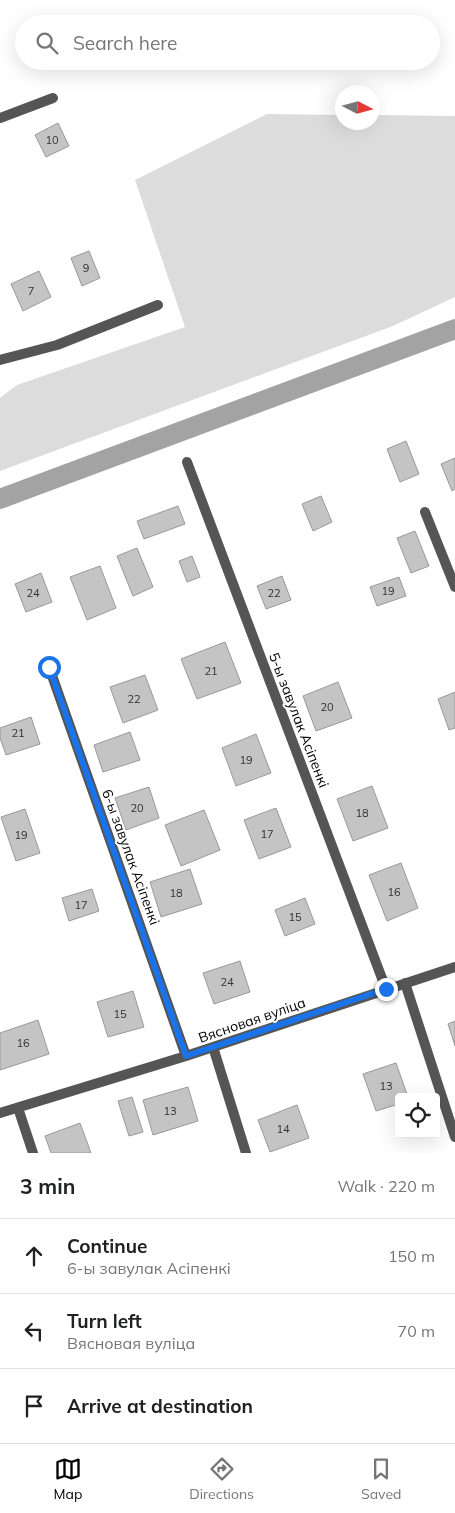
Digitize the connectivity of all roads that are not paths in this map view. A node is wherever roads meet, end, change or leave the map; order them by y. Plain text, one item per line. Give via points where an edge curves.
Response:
1 (53, 98) dead end
2 (0, 118) edge
3 (158, 306) dead end
4 (0, 360) edge
5 (187, 462) dead end
6 (426, 512) dead end
7 (455, 587) edge
8 (49, 667) dead end
9 (455, 967) edge
10 (405, 983) junction
11 (386, 989) junction
12 (213, 1047) junction
13 (186, 1056) junction
14 (18, 1108) junction
15 (0, 1113) edge
16 (455, 1138) edge
17 (33, 1153) edge
18 (246, 1153) edge

1 - 2 street
3 - 4 street via 57,344
5 - 11 street, 5-ы завулак Асіпенкі
6 - 7 street
8 - 13 street, 6-ы завулак Асіпенкі
9 - 10 street, Вясновая вуліца
10 - 11 street, Вясновая вуліца
10 - 16 street
11 - 12 street, Вясновая вуліца
12 - 13 street, Вясновая вуліца
12 - 18 street
13 - 14 street, Вясновая вуліца
14 - 15 street, Вясновая вуліца
14 - 17 street

